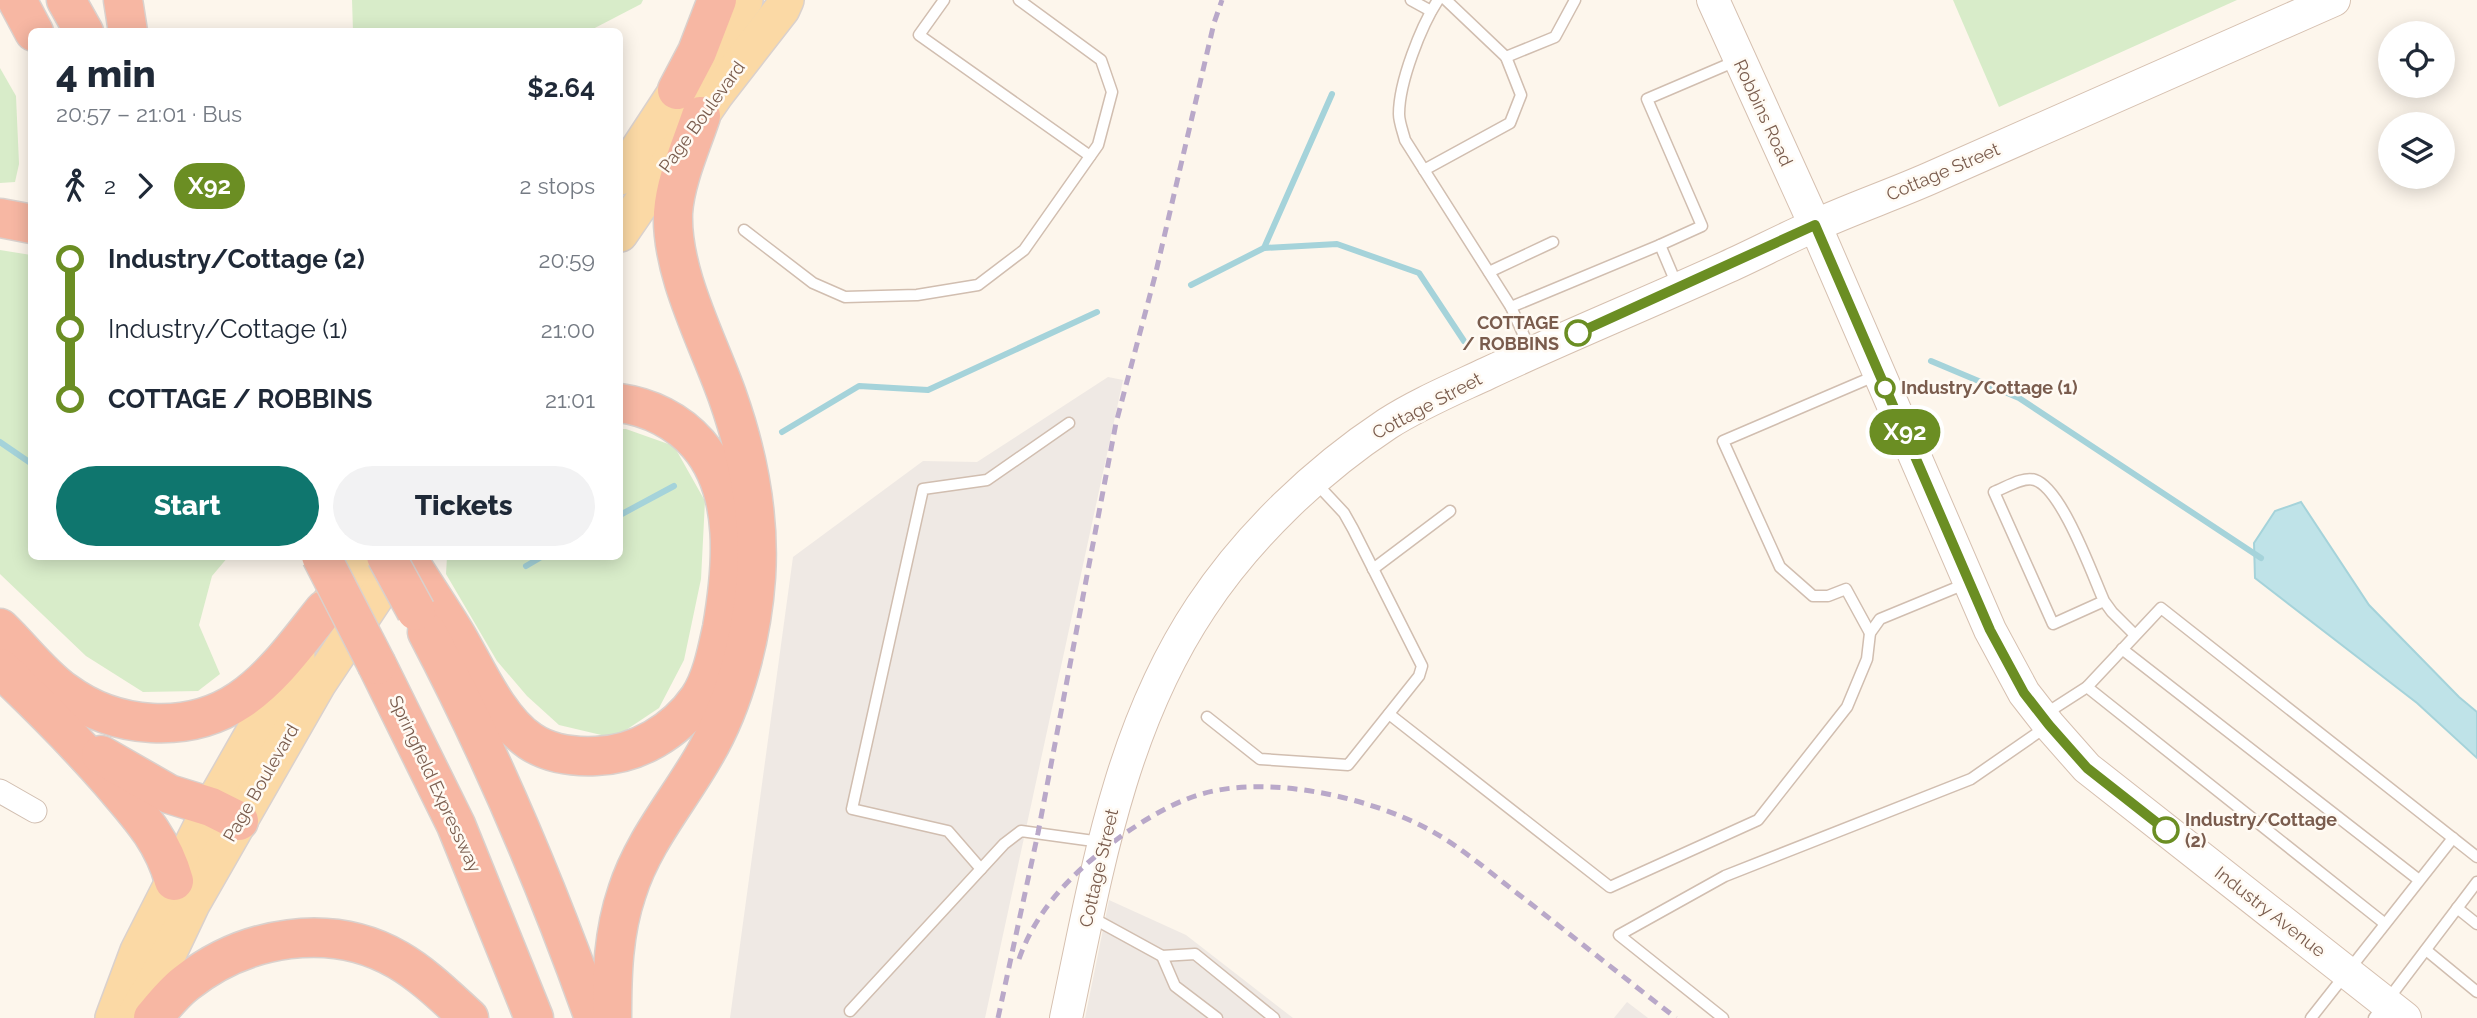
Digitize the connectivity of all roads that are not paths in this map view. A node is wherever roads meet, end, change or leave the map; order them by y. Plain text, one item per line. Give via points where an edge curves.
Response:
1 (17, 0) edge
2 (66, 0) edge
3 (123, 0) edge
4 (717, 0) edge
5 (745, 0) edge
6 (786, 0) edge
7 (944, 0) edge
8 (1019, 0) edge
9 (1411, 0) edge
10 (1438, 0) edge
11 (1446, 0) edge
12 (1575, 0) edge
13 (1713, 0) edge
14 (2334, 0) edge
15 (1431, 10) junction
16 (32, 28) edge
17 (82, 28) edge
18 (127, 28) edge
19 (1506, 57) junction
20 (1739, 60) junction
21 (689, 103) junction
22 (1090, 156) junction
23 (1424, 170) junction
24 (623, 174) edge
25 (0, 219) edge
26 (28, 223) edge
27 (1815, 225) junction
28 (623, 228) edge
29 (744, 230) dead end
30 (1553, 242) dead end
31 (1660, 246) junction
32 (1489, 272) junction
33 (1678, 288) junction
34 (1511, 307) junction
35 (1532, 353) junction
36 (1879, 373) junction
37 (623, 404) edge
38 (1069, 423) dead end
39 (1314, 480) junction
40 (1450, 511) dead end
41 (323, 560) edge
42 (359, 560) edge
43 (398, 560) edge
44 (401, 560) edge
45 (1373, 569) junction
46 (1969, 582) junction
47 (421, 601) junction
48 (2104, 601) junction
49 (324, 610) junction
50 (0, 628) edge
51 (1870, 633) junction
52 (2135, 635) junction
53 (2122, 649) junction
54 (0, 668) edge
55 (2087, 687) junction
56 (1390, 714) junction
57 (1207, 717) dead end
58 (2045, 721) junction
59 (72, 738) junction
60 (0, 791) edge
61 (35, 811) dead end
62 (225, 814) junction
63 (2453, 838) junction
64 (1103, 843) junction
65 (2477, 858) edge
66 (981, 869) junction
67 (2419, 880) junction
68 (174, 881) junction
69 (2477, 882) edge
70 (2457, 908) junction
71 (1088, 916) junction
72 (2384, 923) junction
73 (2477, 924) edge
74 (2426, 950) junction
75 (1162, 956) junction
76 (2347, 972) junction
77 (2477, 992) edge
78 (850, 1010) dead end
79 (2388, 1013) edge
80 (113, 1018) edge
81 (133, 1018) edge
82 (153, 1018) edge
83 (469, 1018) edge
84 (534, 1018) edge
85 (594, 1018) edge
86 (612, 1018) edge
87 (1066, 1018) edge
88 (1217, 1018) edge
89 (1274, 1018) edge
90 (1723, 1018) edge
91 (2311, 1018) edge

1 - 16 highway
2 - 17 highway
3 - 18 highway
4 - 21 highway via 697,52
5 - 21 main road, Page Boulevard
6 - 21 main road, Page Boulevard
7 - 22 lane via 919,35
8 - 22 lane via 1101,60 1112,92 1098,145
9 - 15 lane
10 - 15 lane
11 - 19 lane
12 - 19 lane via 1555,37
13 - 20 main road, Robbins Road
14 - 27 main road, Cottage Street
15 - 23 lane via 1402,86 1399,116 1405,140
19 - 23 lane via 1521,95 1510,123
20 - 27 main road, Robbins Road
20 - 31 lane via 1647,99 1702,226
21 - 24 main road, Page Boulevard
21 - 28 main road, Page Boulevard
21 - 86 highway via 674,233 683,275 747,462 757,539 754,597 736,678 714,738 645,850 627,891 614,948
22 - 29 lane via 1024,250 978,285 917,295 845,297 813,284
23 - 32 lane
25 - 26 highway
27 - 33 main road, Cottage Street
27 - 36 main road, Industry Avenue
30 - 32 lane
31 - 33 lane
31 - 34 lane
32 - 34 lane
33 - 35 main road, Cottage Street
34 - 35 lane
35 - 39 main road, Cottage Street via 1391,422
36 - 46 main road, Industry Avenue
36 - 51 lane via 1723,441 1780,567 1812,596 1846,589
37 - 47 highway via 659,414 695,440 714,469 727,513 728,582 716,655 703,690 676,723 653,740 617,754 589,756 545,749 507,719
38 - 66 lane via 987,480 923,489 852,809 948,831
39 - 45 lane via 1344,513
39 - 64 main road, Cottage Street via 1287,504 1202,604 1169,659 1143,714
40 - 45 lane
41 - 84 highway, Springfield Expressway, bridge via 456,825
42 - 49 main road, Page Boulevard
43 - 62 main road, Page Boulevard via 318,684
44 - 47 highway, bridge
45 - 56 lane via 1422,666
46 - 51 lane via 1880,619
46 - 58 main road, Industry Avenue via 2024,693
47 - 85 highway
48 - 48 lane via 2060,503 2045,486 2034,479 1994,492 2053,624
48 - 52 lane
49 - 50 highway via 270,674 242,699 208,715 163,723 120,719 79,701 43,674
49 - 62 main road, Page Boulevard
51 - 56 lane via 1867,659 1847,707 1758,820 1610,887
52 - 53 lane
52 - 63 lane via 2161,608
53 - 55 lane
53 - 67 lane
54 - 59 highway
55 - 58 lane
55 - 72 lane
56 - 57 lane via 1348,765 1260,760
58 - 76 main road, Industry Avenue via 2100,778
58 - 90 lane via 1970,779 1725,876 1619,935
59 - 62 highway via 156,787
59 - 68 highway via 153,832
60 - 61 street
62 - 68 main road, Page Boulevard
62 - 81 main road, Page Boulevard via 192,904
63 - 65 lane
63 - 67 lane
64 - 66 lane via 1021,831
64 - 71 main road, Cottage Street
66 - 78 lane
67 - 72 lane
68 - 80 main road, Page Boulevard via 138,951
69 - 70 lane
70 - 73 lane
70 - 74 lane
71 - 75 lane
71 - 87 main road, Cottage Street
72 - 76 lane
74 - 77 lane
74 - 79 lane
75 - 88 lane via 1175,986
75 - 89 lane via 1195,954
76 - 79 main road, Industry Avenue
76 - 91 lane
82 - 83 highway via 184,984 222,961 253,947 304,938 355,942 397,960

